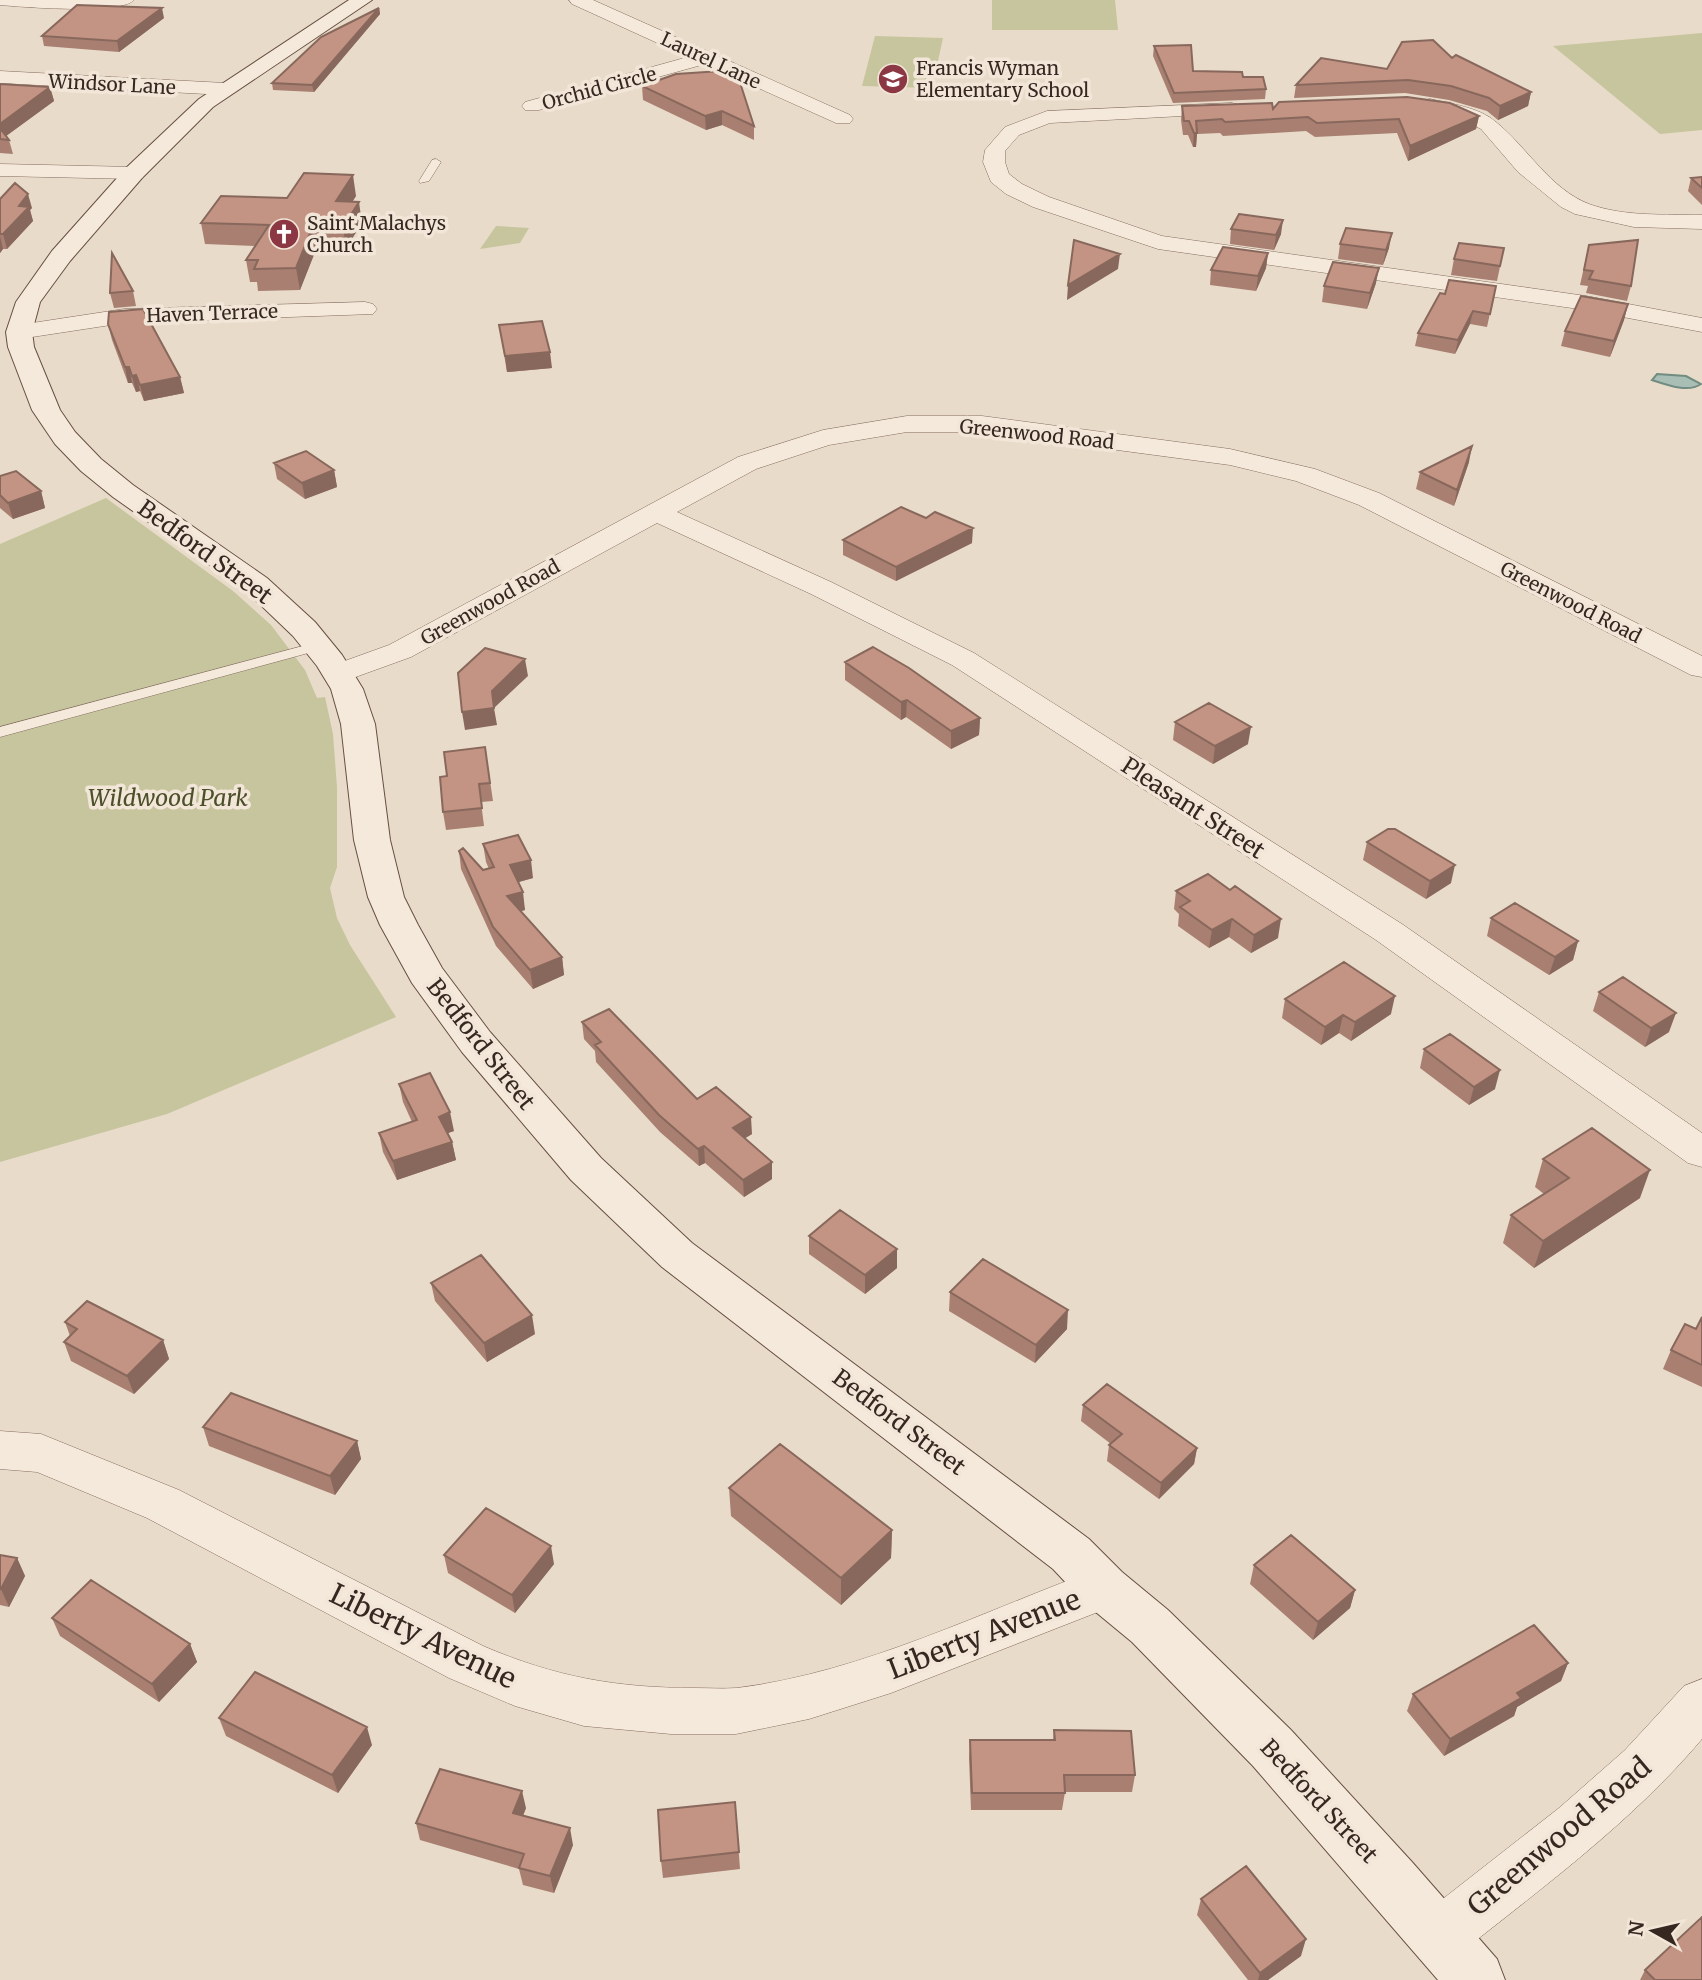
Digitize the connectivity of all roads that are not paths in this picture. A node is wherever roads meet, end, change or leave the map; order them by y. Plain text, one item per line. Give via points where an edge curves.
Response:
1 (0, 0) edge
2 (125, 0) edge
3 (362, 0) edge
4 (578, 0) edge
5 (705, 58) junction
6 (0, 77) edge
7 (225, 89) junction
8 (1413, 103) edge
9 (532, 106) dead end
10 (1253, 108) edge
11 (843, 119) dead end
12 (436, 162) dead end
13 (0, 170) edge
14 (134, 173) junction
15 (424, 181) dead end
16 (1702, 222) edge
17 (365, 309) dead end
18 (1702, 325) edge
19 (9, 334) edge
20 (654, 512) junction
21 (329, 660) junction
22 (1702, 668) edge
23 (0, 732) edge
24 (1702, 1153) edge
25 (0, 1450) edge
26 (1104, 1588) junction
27 (1702, 1702) edge
28 (1440, 1935) junction
29 (1476, 1980) edge

1 - 2 street via 69,4
3 - 7 main road
4 - 5 street, Laurel Lane
5 - 9 street, Orchid Circle
5 - 11 street, Laurel Lane
6 - 7 street, Windsor Lane
7 - 14 main road
8 - 16 street via 1480,119 1527,167 1583,209 1634,220
10 - 18 street via 1047,117 1012,131 995,150 994,162 999,177 1014,189 1158,242 1586,303
12 - 15 lane
13 - 14 street
14 - 19 main road via 61,256
17 - 19 street, Haven Terrace via 124,316
19 - 21 main road, Bedford Street via 21,347 46,410 77,451 123,491 256,584
20 - 21 street, Greenwood Road via 400,651
20 - 22 street, Greenwood Road via 714,479 778,452 835,436 907,424 982,424 1230,457 1305,475 1369,499
20 - 24 street, Pleasant Street via 963,659 1389,932
21 - 23 lane
21 - 26 main road, Bedford Street via 358,724 372,840 386,897 426,974 509,1082 586,1169 659,1240 1007,1503 1071,1554
25 - 26 street, Liberty Avenue via 41,1453 163,1504 466,1662 515,1683 584,1703 736,1711 809,1696 902,1667
26 - 28 main road, Bedford Street via 1150,1626 1272,1748
27 - 28 street, Greenwood Road via 1670,1742 1569,1836
28 - 29 main road, Bedford Street

